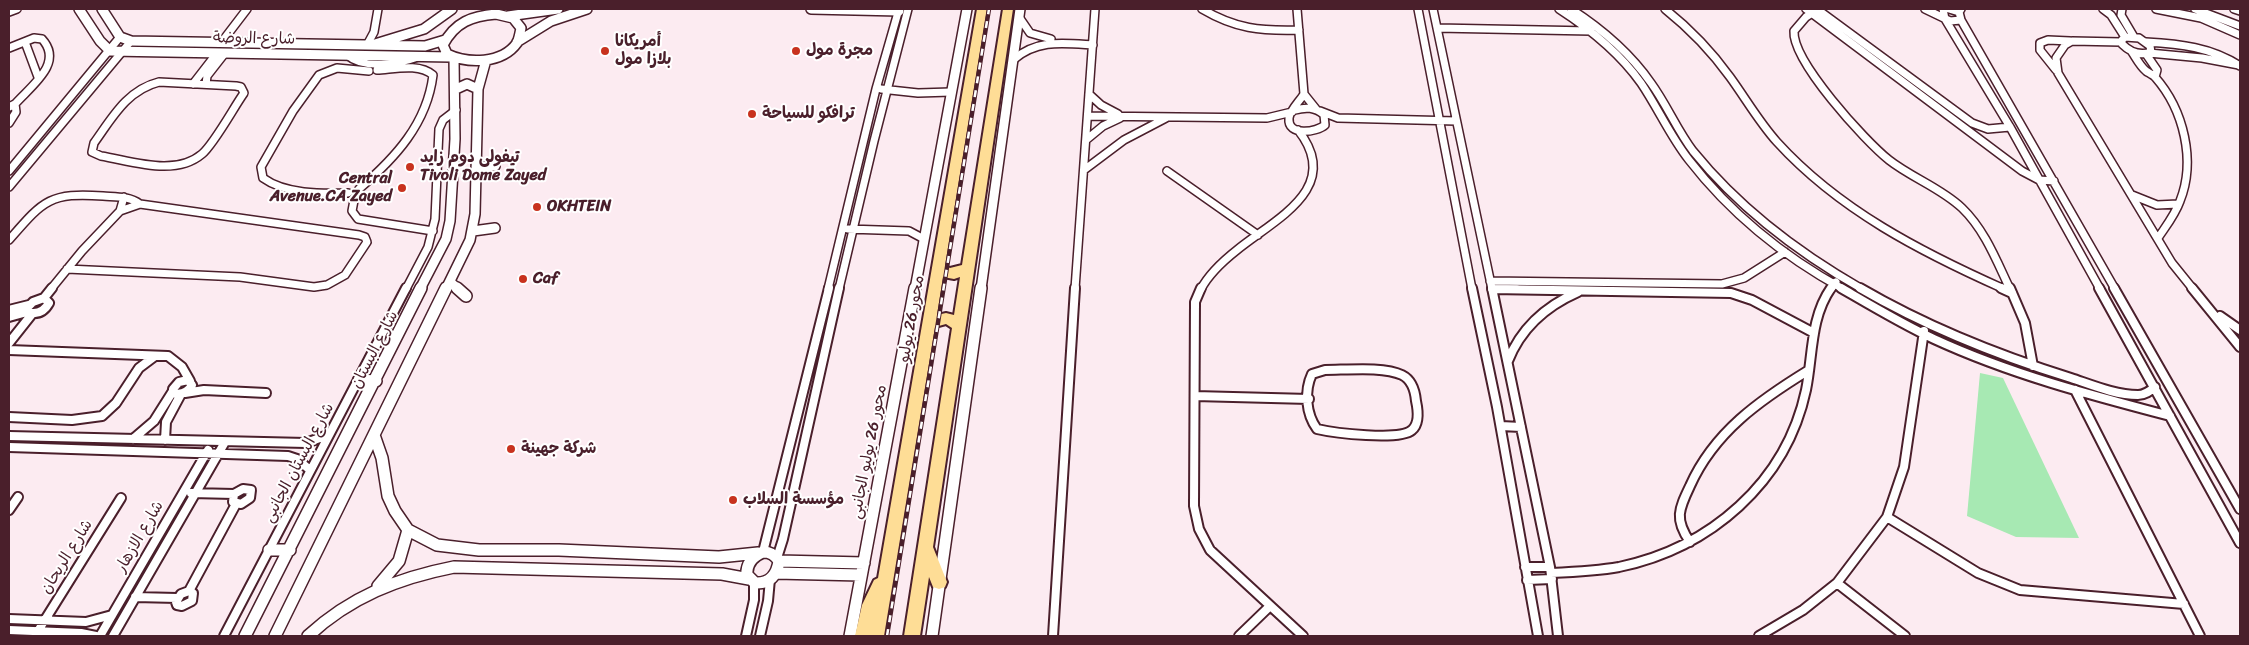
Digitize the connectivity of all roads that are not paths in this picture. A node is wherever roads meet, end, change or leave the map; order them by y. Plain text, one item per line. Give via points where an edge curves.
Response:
1 (17, 9) edge
2 (79, 9) edge
3 (102, 9) edge
4 (247, 9) edge
5 (378, 9) edge
6 (452, 9) edge
7 (456, 9) edge
8 (558, 9) edge
9 (587, 9) edge
10 (811, 9) edge
11 (899, 9) edge
12 (967, 9) edge
13 (982, 9) edge
14 (1095, 9) edge
15 (1202, 9) edge
16 (1297, 9) edge
17 (1418, 9) edge
18 (1433, 9) edge
19 (1559, 9) edge
20 (1571, 9) edge
21 (1665, 9) edge
22 (1925, 9) edge
23 (1944, 9) edge
24 (1949, 9) edge
25 (2103, 9) edge
26 (2122, 9) edge
27 (2156, 9) edge
28 (2196, 9) edge
29 (2234, 9) edge
30 (1813, 10) edge
31 (1016, 11) edge
32 (2240, 11) edge
33 (9, 12) edge
34 (488, 12) edge
35 (1960, 14) edge
36 (508, 16) junction
37 (1945, 19) junction
38 (2118, 26) junction
39 (2240, 26) edge
40 (2128, 27) junction
41 (1438, 28) junction
42 (452, 30) junction
43 (1299, 30) junction
44 (1600, 30) junction
45 (1590, 31) junction
46 (2240, 35) edge
47 (2134, 37) junction
48 (120, 38) junction
49 (445, 40) junction
50 (1039, 40) junction
51 (2123, 40) junction
52 (131, 41) junction
53 (2072, 41) junction
54 (25, 42) junction
55 (1093, 42) junction
56 (2146, 42) junction
57 (221, 43) junction
58 (515, 44) junction
59 (369, 46) junction
60 (425, 46) junction
61 (9, 48) edge
62 (110, 51) junction
63 (2132, 52) junction
64 (121, 53) junction
65 (221, 53) junction
66 (2148, 53) junction
67 (347, 55) junction
68 (421, 56) junction
69 (452, 58) junction
70 (486, 60) junction
71 (1013, 60) junction
72 (378, 66) junction
73 (2240, 66) edge
74 (2058, 73) junction
75 (38, 77) junction
76 (2155, 77) junction
77 (193, 84) junction
78 (206, 84) junction
79 (478, 89) junction
80 (876, 89) junction
81 (456, 90) junction
82 (885, 90) junction
83 (951, 92) junction
84 (1090, 94) junction
85 (1304, 94) junction
86 (12, 106) edge
87 (456, 110) junction
88 (1318, 110) junction
89 (1293, 111) junction
90 (1955, 115) junction
91 (1088, 116) junction
92 (1124, 116) junction
93 (1170, 117) junction
94 (1266, 118) junction
95 (1347, 118) junction
96 (1441, 121) junction
97 (1456, 121) junction
98 (9, 123) edge
99 (1972, 123) junction
100 (1964, 127) junction
101 (2010, 127) junction
102 (1295, 128) junction
103 (1320, 130) junction
104 (1086, 140) junction
105 (863, 145) junction
106 (872, 145) junction
107 (1308, 145) junction
108 (2024, 153) junction
109 (2039, 154) junction
110 (859, 161) junction
111 (868, 161) junction
112 (495, 166) dead end
113 (476, 168) junction
114 (1084, 170) junction
115 (9, 171) edge
116 (1167, 171) dead end
117 (2039, 180) junction
118 (2054, 181) junction
119 (10, 183) edge
120 (354, 192) junction
121 (1455, 196) junction
122 (1472, 196) junction
123 (2132, 196) junction
124 (124, 197) junction
125 (140, 204) junction
126 (2178, 204) junction
127 (120, 211) junction
128 (495, 228) dead end
129 (842, 229) junction
130 (852, 229) junction
131 (433, 231) junction
132 (472, 231) junction
133 (1258, 235) junction
134 (2158, 238) junction
135 (924, 239) junction
136 (9, 240) edge
137 (840, 240) junction
138 (849, 241) junction
139 (1785, 252) junction
140 (969, 267) junction
141 (939, 268) junction
142 (67, 269) junction
143 (1841, 277) junction
144 (450, 282) junction
145 (1491, 285) junction
146 (1834, 285) junction
147 (1584, 290) junction
148 (2012, 293) junction
149 (466, 296) dead end
150 (44, 298) junction
151 (2208, 308) junction
152 (9, 310) edge
153 (29, 311) junction
154 (9, 317) edge
155 (821, 318) junction
156 (832, 318) junction
157 (1926, 324) junction
158 (928, 325) junction
159 (960, 328) junction
160 (818, 330) junction
161 (2240, 330) edge
162 (829, 331) junction
163 (1814, 333) junction
164 (1923, 334) junction
165 (9, 343) edge
166 (2240, 347) edge
167 (9, 350) edge
168 (137, 355) junction
169 (156, 356) junction
170 (1507, 363) junction
171 (141, 364) junction
172 (2033, 366) junction
173 (183, 370) junction
174 (1809, 370) junction
175 (359, 380) junction
176 (376, 381) junction
177 (191, 382) junction
178 (2155, 387) junction
179 (174, 388) junction
180 (2104, 388) junction
181 (204, 390) junction
182 (2075, 390) junction
183 (183, 393) junction
184 (266, 393) dead end
185 (1195, 396) junction
186 (1309, 399) junction
187 (2107, 399) junction
188 (9, 416) edge
189 (2170, 416) junction
190 (796, 426) junction
191 (809, 426) junction
192 (1501, 426) junction
193 (1521, 427) junction
194 (328, 435) junction
195 (374, 435) junction
196 (9, 436) edge
197 (133, 439) junction
198 (165, 440) junction
199 (213, 441) junction
200 (225, 442) junction
201 (9, 447) edge
202 (206, 453) junction
203 (218, 454) junction
204 (310, 470) junction
205 (184, 492) junction
206 (196, 493) junction
207 (234, 494) junction
208 (18, 496) dead end
209 (121, 498) dead end
210 (236, 504) junction
211 (2240, 509) edge
212 (9, 510) edge
213 (1887, 516) junction
214 (408, 530) junction
215 (1690, 542) junction
216 (2240, 543) edge
217 (926, 548) junction
218 (269, 550) junction
219 (290, 550) junction
220 (559, 550) junction
221 (626, 553) junction
222 (761, 553) junction
223 (725, 557) junction
224 (778, 559) junction
225 (1525, 568) junction
226 (553, 569) junction
227 (620, 570) junction
228 (862, 570) junction
229 (1551, 573) junction
230 (722, 574) junction
231 (773, 576) junction
232 (886, 576) junction
233 (1527, 580) junction
234 (752, 581) junction
235 (939, 582) junction
236 (1837, 583) junction
237 (376, 589) junction
238 (135, 598) junction
239 (2184, 604) junction
240 (1269, 607) junction
241 (112, 615) junction
242 (9, 619) edge
243 (45, 620) junction
244 (9, 630) edge
245 (38, 631) junction
246 (98, 636) edge
247 (113, 636) edge
248 (224, 636) edge
249 (245, 636) edge
250 (275, 636) edge
251 (308, 636) edge
252 (746, 636) edge
253 (760, 636) edge
254 (850, 636) edge
255 (863, 636) edge
256 (876, 636) edge
257 (912, 636) edge
258 (932, 636) edge
259 (1053, 636) edge
260 (1240, 636) edge
261 (1303, 636) edge
262 (1538, 636) edge
263 (1558, 636) edge
264 (1759, 636) edge
265 (1905, 636) edge
266 (2200, 636) edge

1 - 33 street
2 - 62 street via 100,42
3 - 48 street
4 - 57 street
5 - 59 street
6 - 59 street via 424,29
7 - 42 street
8 - 36 street
9 - 58 street via 543,24
10 - 11 street
11 - 80 street
11 - 82 street
12 - 83 street, محور 26 يوليو الجانبى
13 - 141 highway, محور 26 يوليو
14 - 55 street
15 - 43 street via 1232,26 1248,30
16 - 43 street
17 - 96 street
18 - 41 street
19 - 45 street
20 - 44 street
21 - 148 street via 1709,50 1776,141 1821,185 1850,207 1916,247
22 - 37 street
23 - 37 street
24 - 35 street
25 - 38 street
26 - 40 street via 2121,15
27 - 46 street via 2201,18
28 - 39 street
29 - 32 street
30 - 90 street
30 - 148 street via 1793,31 1792,38 1800,55 1838,108 1869,143 1963,208 1976,225
31 - 50 street via 1028,31
31 - 71 street
31 - 140 highway
34 - 36 street
34 - 42 street
35 - 37 street
35 - 109 street
36 - 58 street via 521,28
37 - 101 street
38 - 40 street
38 - 51 street
40 - 47 street
41 - 45 street
41 - 97 street
42 - 49 street
43 - 85 street
44 - 45 street
44 - 143 street via 1651,82 1679,131 1724,186 1786,241
45 - 139 street via 1636,77 1679,146 1709,183 1751,226
47 - 51 street
47 - 56 street
48 - 52 street, شارع الروضة
48 - 62 street
49 - 60 street, شارع الروضة
49 - 69 street via 446,51
50 - 55 street
50 - 71 street
51 - 53 street
51 - 63 street via 2123,46
52 - 57 street, شارع الروضة
52 - 64 street
53 - 74 street via 2056,58
53 - 74 street via 2040,43 2040,50
54 - 61 street
54 - 75 street
54 - 75 street via 42,39 51,53 51,63
55 - 84 street
56 - 66 street via 2151,48
56 - 73 street via 2198,47 2220,54
57 - 59 street, شارع الروضة
58 - 70 street
59 - 60 street, شارع الروضة
60 - 68 street
62 - 64 street, شارع الروضة
62 - 115 street
63 - 66 street
63 - 76 street via 2143,68
64 - 65 street, شارع الروضة
64 - 119 street
65 - 67 street, شارع الروضة
65 - 77 street
65 - 78 street via 207,76
66 - 73 street via 2202,58
66 - 76 street via 2157,70
67 - 68 street, شارع الروضة
67 - 72 street via 354,61
68 - 69 street, شارع الروضة
68 - 72 street via 402,63
69 - 70 street via 468,62
69 - 81 street, شارع البستان
70 - 79 street
71 - 235 street
72 - 120 street via 423,68 431,72 433,78 423,111 408,137 387,163
72 - 120 street via 372,74 369,70 336,68 319,76 282,128 261,167 262,178 274,185
74 - 123 street
75 - 86 street
76 - 126 street via 2174,106 2185,136 2186,173
77 - 78 street
77 - 78 street via 159,82 138,89 94,143 92,152 168,167 184,165 199,158 244,93 241,87
79 - 81 street via 467,84
79 - 113 street
80 - 82 street
80 - 105 street
81 - 87 street, شارع البستان
82 - 83 street
82 - 106 street
83 - 135 street, محور 26 يوليو الجانبى
84 - 91 street
84 - 92 street via 1101,105
85 - 88 street
85 - 89 street
86 - 98 street via 16,112
87 - 131 street, شارع البستان الجانبى via 443,120 438,129
87 - 176 street, شارع البستان via 452,212 446,239
88 - 89 street via 1309,107
88 - 95 street
88 - 103 street via 1326,120
89 - 94 street
89 - 102 street via 1289,122
90 - 99 street
90 - 100 street
91 - 92 street
91 - 104 street
92 - 93 street
92 - 104 street via 1103,126
93 - 94 street
93 - 114 street via 1124,140
94 - 102 street
95 - 96 street
95 - 103 street
96 - 97 street
96 - 121 street
97 - 122 street
99 - 100 street
99 - 101 street via 1988,129
100 - 117 street
101 - 108 street
102 - 103 street via 1304,132
102 - 107 street
103 - 107 street
104 - 114 street
105 - 106 street
105 - 110 street
106 - 111 street
107 - 133 street via 1312,159 1310,186 1290,211
108 - 109 street
108 - 117 street
109 - 118 street
110 - 111 street
110 - 129 street
111 - 130 street
112 - 113 street
113 - 132 street
114 - 259 street
116 - 133 street
117 - 118 street
117 - 178 street
118 - 211 street
120 - 131 street via 352,211 358,219
121 - 122 street
121 - 192 street
122 - 145 street
123 - 126 street via 2157,205
123 - 134 street
124 - 125 street
124 - 127 street
124 - 136 street via 70,193 55,196 41,205
125 - 127 street
125 - 142 street via 359,235 365,237 366,244 345,275 334,282 314,287 240,277
126 - 134 street
127 - 142 street
128 - 132 street
129 - 130 street
129 - 137 street
130 - 135 street via 909,231
130 - 138 street
131 - 175 street, شارع البستان الجانبى via 424,255
132 - 144 street
133 - 185 street via 1214,269 1199,290 1195,302
134 - 151 street via 2172,263
135 - 228 street, محور 26 يوليو الجانبى
137 - 138 street
137 - 155 street
138 - 156 street
139 - 145 street via 1748,276 1722,284
139 - 146 street
140 - 141 highway via 951,274
140 - 159 highway
141 - 158 highway, محور 26 يوليو
142 - 150 street
143 - 146 street
143 - 157 street
144 - 149 street
144 - 195 street
145 - 147 street
145 - 170 street
146 - 163 street via 1819,312
146 - 164 street
147 - 163 street via 1731,293 1752,300
147 - 170 street via 1559,301 1537,319 1518,339
148 - 172 street via 2029,330
150 - 153 street via 36,300
150 - 153 street via 49,301 48,307 40,312
151 - 161 street
151 - 166 street
152 - 153 street
153 - 154 street
153 - 165 street
155 - 156 street
155 - 160 street
156 - 162 street
157 - 164 street
157 - 172 street via 1962,341
158 - 159 highway via 944,318 954,321
158 - 232 highway, محور 26 يوليو
159 - 217 highway
160 - 162 street
160 - 190 street
162 - 191 street
163 - 174 street
164 - 182 street via 2002,367
164 - 213 street via 1905,458
167 - 168 street
168 - 169 street
168 - 171 street
169 - 171 street
169 - 173 street via 172,358
170 - 193 street
171 - 188 street via 111,409 99,418
172 - 180 street
173 - 177 street
173 - 179 street
174 - 215 street via 1797,423 1775,468 1740,508
174 - 215 street via 1743,413 1704,458 1689,486 1679,517 1680,526
175 - 176 street
175 - 194 street, شارع البستان الجانبى
176 - 219 street, شارع البستان
177 - 179 street via 182,381
177 - 181 street
177 - 183 street via 191,387
178 - 180 street via 2140,395
178 - 189 street
179 - 183 street via 175,394
179 - 197 street via 154,421
180 - 187 street
181 - 183 street
181 - 184 street
182 - 187 street
182 - 239 street
183 - 198 street via 165,421
185 - 186 street
185 - 240 street via 1196,521 1210,550
186 - 186 street via 1313,424 1323,432 1398,435 1415,430 1419,423 1416,389 1397,372 1318,371 1309,379
187 - 189 street
189 - 216 street
190 - 191 street
190 - 222 street
191 - 224 street
192 - 193 street
192 - 225 street
193 - 229 street
194 - 200 street via 306,443
194 - 204 street, شارع البستان الجانبى
195 - 214 street via 382,458 388,496
195 - 250 street
196 - 197 street
197 - 198 street
198 - 199 street
199 - 200 street
199 - 202 street, شارع الازهار
200 - 203 street, شارع الازهار
201 - 202 street
202 - 203 street
202 - 205 street, شارع الازهار
203 - 204 street via 288,456
203 - 206 street, شارع الازهار
204 - 218 street, شارع البستان الجانبى
205 - 206 street
205 - 241 street, شارع الازهار
206 - 207 street
206 - 238 street, شارع الازهار
207 - 210 street via 233,502
207 - 210 street via 248,488 252,494 246,502
208 - 212 street
209 - 243 street, شارع الريحان
210 - 238 street via 190,591 194,596 187,604 178,605 177,598
213 - 236 street
213 - 239 street via 1978,573 2020,590
214 - 220 street via 423,539 451,548
214 - 237 street via 401,557
215 - 229 street via 1630,564 1593,571
217 - 235 highway
217 - 257 highway
218 - 219 street
218 - 248 street, شارع البستان الجانبى
219 - 249 street, شارع البستان
220 - 221 street
220 - 226 street
221 - 223 street
221 - 227 street
222 - 223 street
222 - 224 street via 771,553
222 - 234 street via 748,565 747,573
223 - 230 street
224 - 228 street
224 - 231 street
225 - 229 street
225 - 233 street
226 - 227 street
226 - 237 street via 454,567
227 - 230 street
228 - 231 street
228 - 254 street, محور 26 يوليو الجانبى
229 - 233 street
229 - 263 street
230 - 234 street
231 - 234 street via 765,582
231 - 253 street
232 - 255 highway via 870,605
232 - 256 highway, محور 26 يوليو
233 - 262 street
234 - 252 street via 754,600
235 - 258 street
236 - 264 street via 1803,610
236 - 265 street
237 - 251 street via 346,605
238 - 247 street, شارع الازهار
239 - 266 street
240 - 260 street
240 - 261 street
241 - 243 street via 94,621
241 - 246 street, شارع الازهار
242 - 243 street
243 - 245 street, شارع الريحان
244 - 245 street
245 - 246 street

